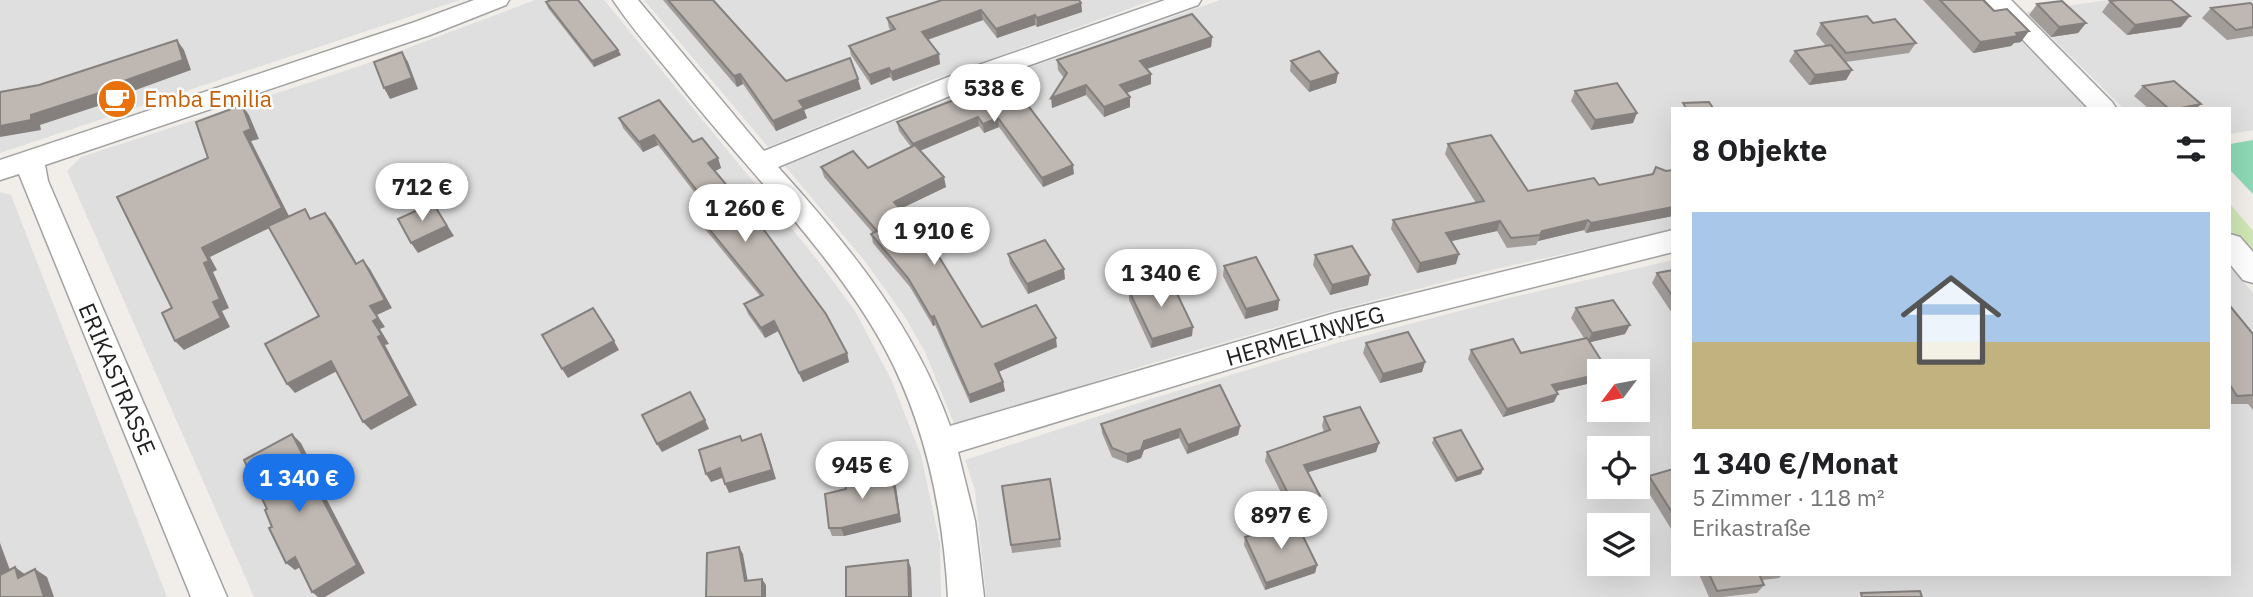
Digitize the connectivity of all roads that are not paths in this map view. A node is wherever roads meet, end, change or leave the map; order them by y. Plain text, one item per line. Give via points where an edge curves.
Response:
1 (498, 0) edge
2 (625, 0) edge
3 (1189, 0) edge
4 (2033, 0) edge
5 (2000, 3) edge
6 (2102, 107) edge
7 (31, 160) junction
8 (760, 164) junction
9 (0, 170) edge
10 (1671, 241) edge
11 (2231, 245) edge
12 (2253, 271) edge
13 (940, 443) junction
14 (209, 597) edge
15 (966, 597) edge

1 - 7 street
2 - 8 street
3 - 8 street via 982,73
4 - 5 street
5 - 6 street
7 - 9 street
7 - 14 street, ERIKASTRASSE via 34,181
8 - 13 street via 875,306 914,378
10 - 13 street, HERMELINWEG via 1335,325
11 - 12 street
13 - 15 street via 958,524

